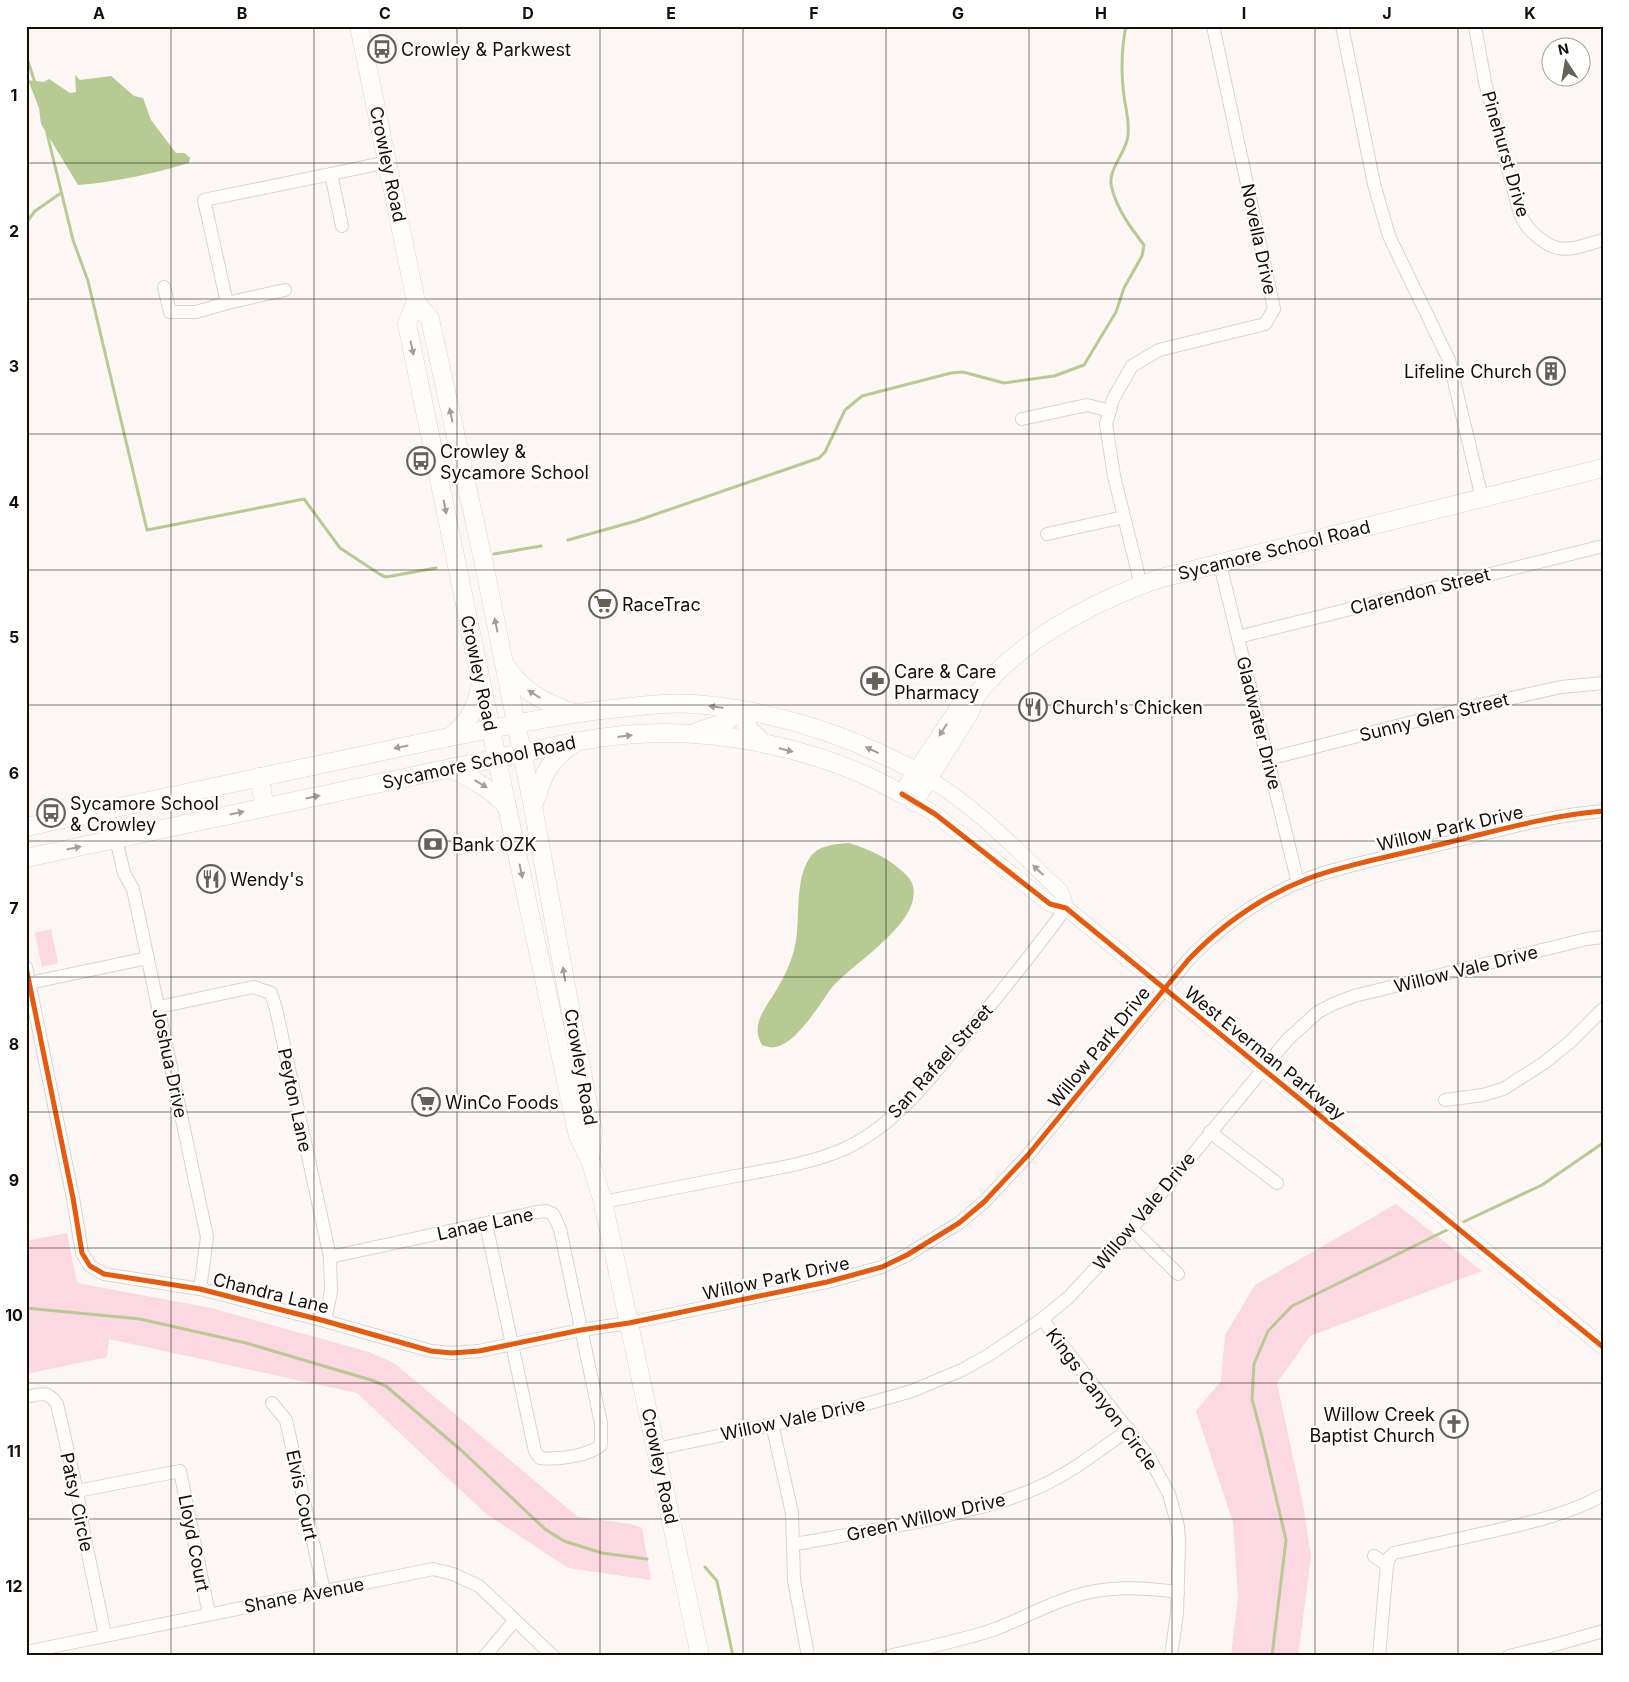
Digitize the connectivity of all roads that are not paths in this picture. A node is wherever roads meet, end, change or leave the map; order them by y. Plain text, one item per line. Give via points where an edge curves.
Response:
1 (359, 26) edge
2 (1213, 26) edge
3 (1342, 26) edge
4 (1475, 26) edge
5 (387, 162) junction
6 (331, 174) junction
7 (342, 226) dead end
8 (1603, 240) edge
9 (164, 287) dead end
10 (285, 290) dead end
11 (416, 302) junction
12 (227, 303) junction
13 (1110, 411) junction
14 (1022, 419) dead end
15 (1603, 468) edge
16 (1482, 498) junction
17 (1124, 517) junction
18 (1047, 534) dead end
19 (1603, 546) edge
20 (1220, 564) junction
21 (1141, 585) junction
22 (1238, 637) junction
23 (504, 662) junction
24 (1603, 683) edge
25 (481, 686) junction
26 (741, 710) junction
27 (574, 713) junction
28 (516, 724) junction
29 (491, 729) junction
30 (686, 733) junction
31 (448, 738) junction
32 (576, 742) junction
33 (764, 744) junction
34 (522, 753) junction
35 (497, 758) junction
36 (1268, 760) junction
37 (450, 768) junction
38 (923, 775) junction
39 (259, 777) junction
40 (908, 798) junction
41 (265, 807) junction
42 (507, 807) junction
43 (533, 807) junction
44 (1603, 811) edge
45 (26, 827) edge
46 (116, 839) junction
47 (26, 858) edge
48 (1298, 882) junction
49 (1066, 908) junction
50 (1603, 937) edge
51 (148, 958) junction
52 (26, 967) edge
53 (29, 983) junction
54 (1164, 989) junction
55 (548, 1000) junction
56 (158, 1007) junction
57 (1603, 1009) edge
58 (1263, 1069) junction
59 (1445, 1100) dead end
60 (587, 1102) junction
61 (1210, 1132) junction
62 (590, 1160) junction
63 (1277, 1183) dead end
64 (603, 1202) junction
65 (486, 1224) junction
66 (1131, 1228) junction
67 (330, 1257) junction
68 (1178, 1274) dead end
69 (200, 1289) junction
70 (1042, 1319) junction
71 (325, 1321) junction
72 (629, 1323) junction
73 (581, 1330) junction
74 (512, 1344) junction
75 (1603, 1347) edge
76 (26, 1396) edge
77 (272, 1402) dead end
78 (772, 1424) junction
79 (1129, 1429) junction
80 (656, 1449) junction
81 (77, 1491) junction
82 (1603, 1495) edge
83 (794, 1544) junction
84 (1374, 1556) dead end
85 (1387, 1565) junction
86 (324, 1591) junction
87 (1178, 1592) junction
88 (209, 1614) junction
89 (516, 1620) junction
90 (1603, 1631) edge
91 (106, 1635) junction
92 (26, 1652) edge
93 (485, 1656) edge
94 (553, 1656) edge
95 (700, 1656) edge
96 (808, 1656) edge
97 (888, 1656) edge
98 (1171, 1656) edge
99 (1378, 1656) edge
100 (1509, 1656) edge

1 - 5 main road, Crowley Road
2 - 13 street, Novella Drive via 1274,309 1265,324 1159,350 1132,366 1113,399
3 - 16 street via 1374,184 1389,236 1449,360
4 - 8 street, Pinehurst Drive via 1485,82 1520,214 1529,231 1556,249 1572,249
5 - 6 street
5 - 11 main road, Crowley Road
6 - 7 street
6 - 12 street via 204,200
9 - 12 street via 170,312 196,312
10 - 12 street
23 -> 11 main road, Crowley Road via 430,319
11 -> 25 main road, Crowley Road via 407,324
13 - 14 street via 1087,405
13 - 17 street, Novella Drive via 1106,424
15 - 16 main road, Sycamore School Road
16 - 20 main road, Sycamore School Road
17 - 18 street
17 - 21 street, Novella Drive
19 - 22 street, Clarendon Street
20 - 21 main road, Sycamore School Road
20 - 22 street, Gladwater Drive
21 - 38 main road, Sycamore School Road via 1083,612 1007,662 976,696 963,702
22 - 36 street, Gladwater Drive
27 -> 23 main road via 528,691 513,677
23 - 28 main road, Crowley Road
24 - 36 street, Sunny Glen Street via 1562,687 1480,705
25 - 29 main road, Crowley Road
25 - 31 main road via 475,709
26 -> 27 main road, Sycamore School Road via 659,703
26 - 30 main road via 726,722
26 - 33 main road via 748,728
38 -> 26 main road, Sycamore School Road via 826,731
27 - 28 main road, Sycamore School Road
28 - 29 main road, Sycamore School Road
28 - 34 main road, Crowley Road
29 - 31 main road, Sycamore School Road
29 - 35 main road, Crowley Road
32 -> 30 main road, Sycamore School Road via 638,734
30 - 33 main road, Sycamore School Road
31 -> 39 main road, Sycamore School Road
32 - 34 main road, Sycamore School Road
32 - 43 main road via 549,764
33 -> 40 main road, Sycamore School Road via 834,764 882,783
34 - 35 main road, Sycamore School Road
34 - 43 main road, Crowley Road
35 - 37 main road, Sycamore School Road
35 - 42 main road, Crowley Road
36 - 48 street, Gladwater Drive
41 -> 37 main road, Sycamore School Road
37 -> 42 main road via 483,785
38 - 40 main road, Sycamore School Road
49 -> 38 street, West Everman Parkway via 1061,892 983,818
39 - 41 main road
39 - 45 main road, Sycamore School Road
40 - 49 street, West Everman Parkway via 935,814 1050,904
46 -> 41 main road, Sycamore School Road
42 -> 55 main road, Crowley Road
60 -> 43 main road, Crowley Road
44 - 48 street, Willow Park Drive via 1578,813 1456,840
47 -> 46 main road, Sycamore School Road
46 - 51 street, Joshua Drive via 124,873 133,889
48 - 54 street, Willow Park Drive via 1217,932
49 - 54 street, West Everman Parkway
49 - 64 street, San Rafael Street via 927,1082 888,1121 871,1133 838,1151 784,1167
50 - 58 street, Willow Vale Drive via 1354,996 1333,1004 1318,1012 1288,1039
51 - 53 street
51 - 56 street, Joshua Drive
52 - 53 street, Chandra Lane
53 - 69 street, Chandra Lane via 82,1253 90,1266 104,1274
54 - 58 street, West Everman Parkway
54 - 72 street, Willow Park Drive via 1028,1155 984,1202 937,1238 882,1267 827,1282
55 - 60 main road via 560,1014 576,1083
55 - 62 main road, Crowley Road via 578,1136
56 - 67 street, Peyton Lane via 253,987 270,993
56 - 69 street, Joshua Drive via 207,1237
57 - 59 street via 1544,1063 1503,1089
58 - 61 street, Willow Vale Drive
58 - 75 street, West Everman Parkway
60 - 62 main road, Crowley Road via 593,1132
61 - 63 street
61 - 66 street, Willow Vale Drive
62 - 64 main road, Crowley Road
64 - 72 main road, Crowley Road
65 - 67 street, Lanae Lane
65 - 73 street, Lanae Lane via 537,1212 553,1214 560,1229
65 - 74 street
66 - 68 street
66 - 70 street, Willow Vale Drive via 1068,1298
67 - 71 street, Peyton Lane via 331,1291
69 - 71 street, Chandra Lane
70 - 78 street, Willow Vale Drive via 962,1370 912,1391 852,1408
70 - 79 street, Kings Canyon Circle
71 - 74 street, Chandra Lane via 438,1352 470,1352
72 - 73 street, Chandra Lane
72 - 80 main road, Crowley Road
73 - 74 street, Chandra Lane
73 - 74 street via 602,1440 597,1449 583,1454 548,1459 540,1458 534,1451
76 - 81 street, Patsy Circle via 44,1393 51,1396 56,1404
77 - 86 street, Elvis Court via 286,1420
78 - 80 street, Willow Vale Drive
78 - 83 street via 792,1513
79 - 83 street, Green Willow Drive via 1064,1474 1020,1494 969,1511
79 - 87 street, Kings Canyon Circle via 1149,1456 1169,1494 1178,1526
80 - 95 main road, Crowley Road
81 - 88 street, Lloyd Court via 180,1471
81 - 91 street, Patsy Circle
82 - 85 street via 1588,1504 1534,1522 1394,1553
83 - 96 street via 794,1580
84 - 85 street
85 - 99 street
86 - 88 street, Shane Avenue
86 - 89 street, Shane Avenue via 433,1569 479,1586
87 - 97 street via 1128,1588 1086,1593 995,1629
87 - 98 street, Kings Canyon Circle
88 - 91 street, Shane Avenue
89 - 93 street
89 - 94 street, Shane Avenue
90 - 100 street
91 - 92 street, Shane Avenue

